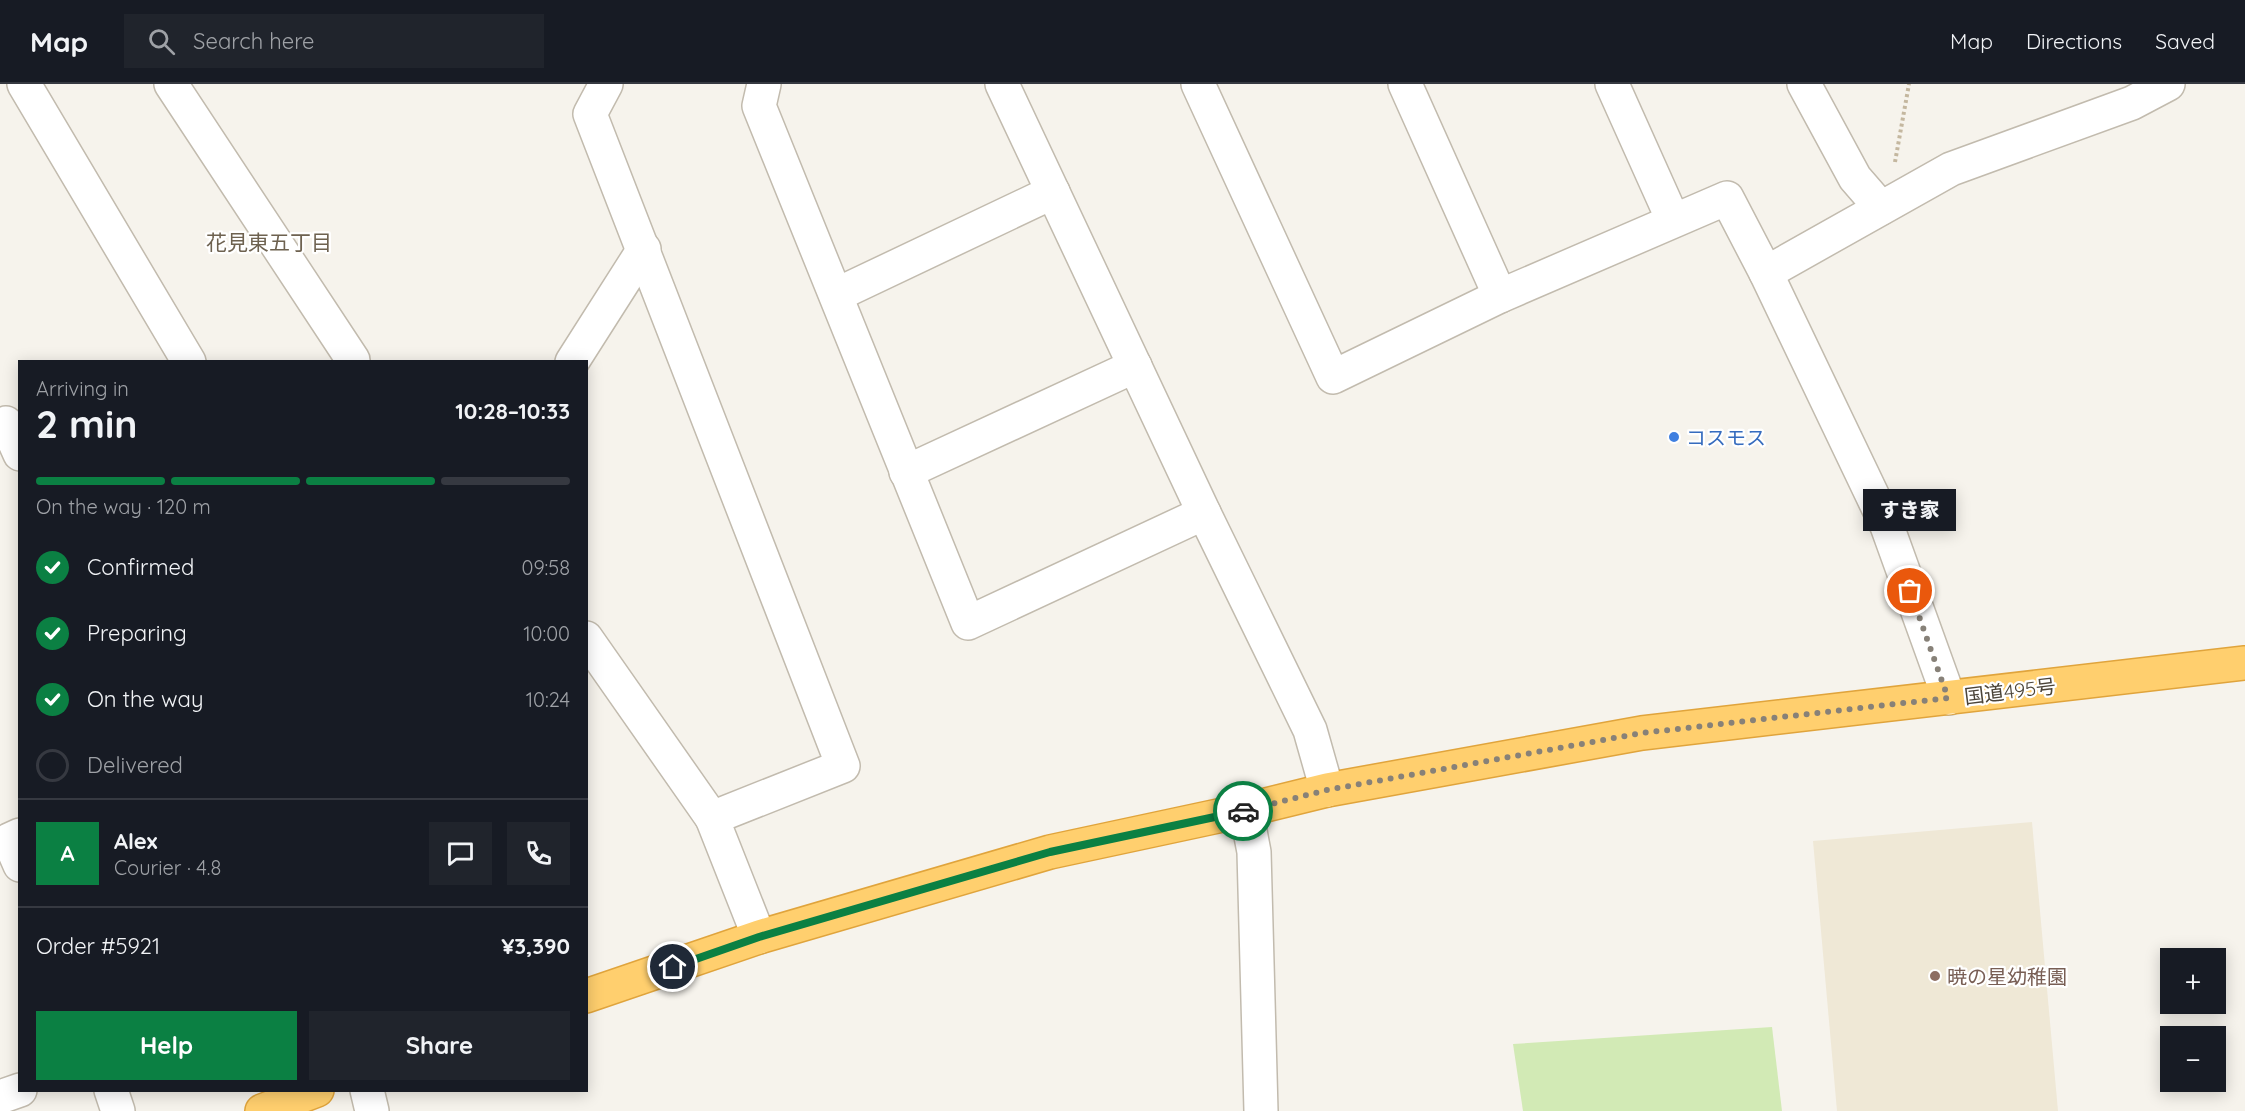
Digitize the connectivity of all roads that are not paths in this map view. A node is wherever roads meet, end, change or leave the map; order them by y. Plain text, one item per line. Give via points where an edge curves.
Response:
1 (24, 84) edge
2 (171, 84) edge
3 (606, 84) edge
4 (764, 84) edge
5 (1002, 84) edge
6 (1198, 84) edge
7 (1405, 84) edge
8 (1612, 84) edge
9 (1804, 84) edge
10 (2168, 84) edge
11 (1053, 192) junction
12 (1881, 208) junction
13 (1673, 220) junction
14 (644, 249) junction
15 (1766, 273) junction
16 (836, 295) junction
17 (1500, 296) junction
18 (182, 360) edge
19 (352, 360) edge
20 (573, 360) edge
21 (1135, 366) junction
22 (9, 422) edge
23 (18, 448) edge
24 (906, 472) junction
25 (1204, 513) junction
26 (588, 641) edge
27 (2245, 663) edge
28 (1948, 698) junction
29 (1327, 790) junction
30 (1246, 810) junction
31 (712, 818) junction
32 (759, 937) junction
33 (588, 995) edge
34 (18, 1091) edge
35 (112, 1092) edge
36 (311, 1092) edge
37 (367, 1092) edge
38 (0, 1097) edge
39 (118, 1111) edge
40 (262, 1111) edge
41 (372, 1111) edge
42 (1262, 1111) edge

1 - 18 street
2 - 19 street
3 - 14 street via 590,114
4 - 16 street via 759,106
5 - 11 street
6 - 17 street via 1333,377
7 - 17 street
8 - 13 street
9 - 12 street via 1855,177
10 - 12 street via 2132,103 1951,169
11 - 16 street
11 - 21 street
12 - 15 street
13 - 15 street via 1727,198
13 - 17 street
14 - 20 street
14 - 31 street via 843,766
15 - 28 street via 1887,526
16 - 24 street
21 - 24 street
21 - 25 street
22 - 23 street
24 - 25 street via 968,623
25 - 29 street via 1310,730
26 - 31 street
27 - 28 highway, 国道495号
28 - 29 highway, 国道495号 via 1642,733
29 - 30 highway, 国道495号
30 - 32 highway, 国道495号 via 1050,852
30 - 42 street via 1254,852
31 - 32 street
32 - 33 highway, 国道495号
34 - 38 street
35 - 39 street
36 - 40 highway
37 - 41 street

